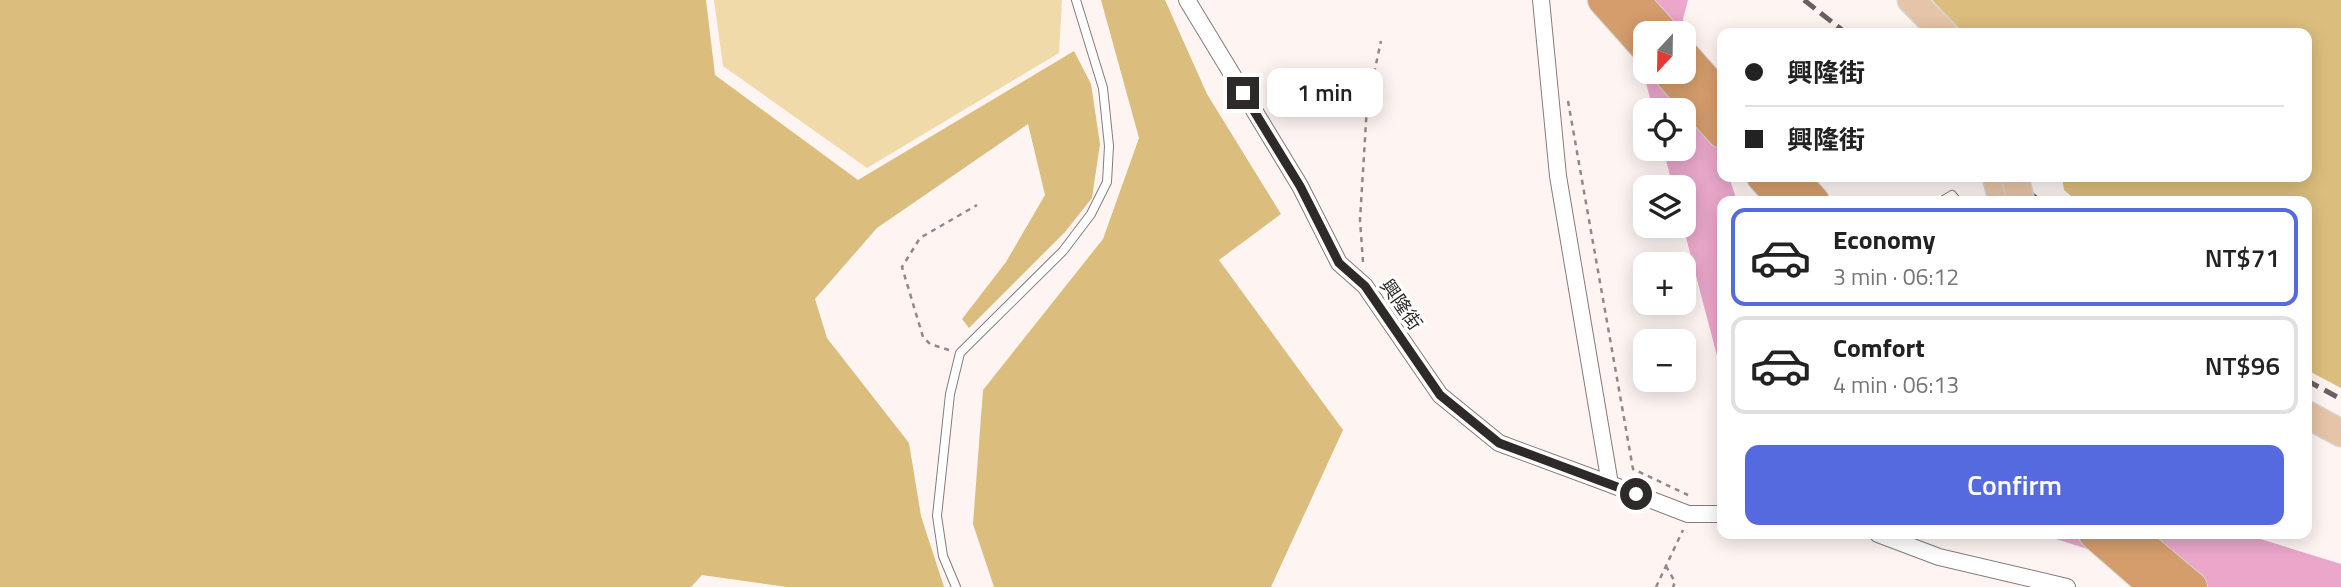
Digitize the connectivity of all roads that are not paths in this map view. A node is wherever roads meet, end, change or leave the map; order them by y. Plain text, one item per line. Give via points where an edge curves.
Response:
1 (1076, 0) edge
2 (1187, 0) edge
3 (1541, 0) edge
4 (1603, 0) edge
5 (1634, 0) edge
6 (1889, 0) edge
7 (1911, 0) edge
8 (1653, 21) edge
9 (1915, 28) edge
10 (1939, 28) edge
11 (1633, 34) edge
12 (1696, 69) edge
13 (1678, 84) edge
14 (1717, 92) edge
15 (1717, 127) edge
16 (1767, 182) edge
17 (1797, 182) edge
18 (1779, 196) edge
19 (1809, 196) edge
20 (2312, 417) edge
21 (2341, 433) edge
22 (2312, 437) edge
23 (2341, 453) edge
24 (1610, 484) junction
25 (1717, 514) edge
26 (1891, 539) edge
27 (2100, 539) edge
28 (2135, 539) edge
29 (956, 587) edge
30 (2067, 587) edge
31 (2155, 587) edge
32 (2192, 587) edge

1 - 29 lane via 1103,88 1109,146 1107,182 1091,214 1063,251 960,353 950,394 937,516 943,556
2 - 24 street, 興隆街 via 1300,186 1339,263 1365,286 1440,395 1499,443
3 - 24 street via 1558,176
4 - 11 highway
5 - 8 highway
6 - 9 main road
7 - 10 main road
12 - 14 highway
13 - 15 highway
16 - 18 highway
17 - 19 highway
20 - 21 main road
22 - 23 main road
24 - 25 street, 興隆街 via 1688,514
26 - 30 street via 1939,557
27 - 31 highway
28 - 32 highway

